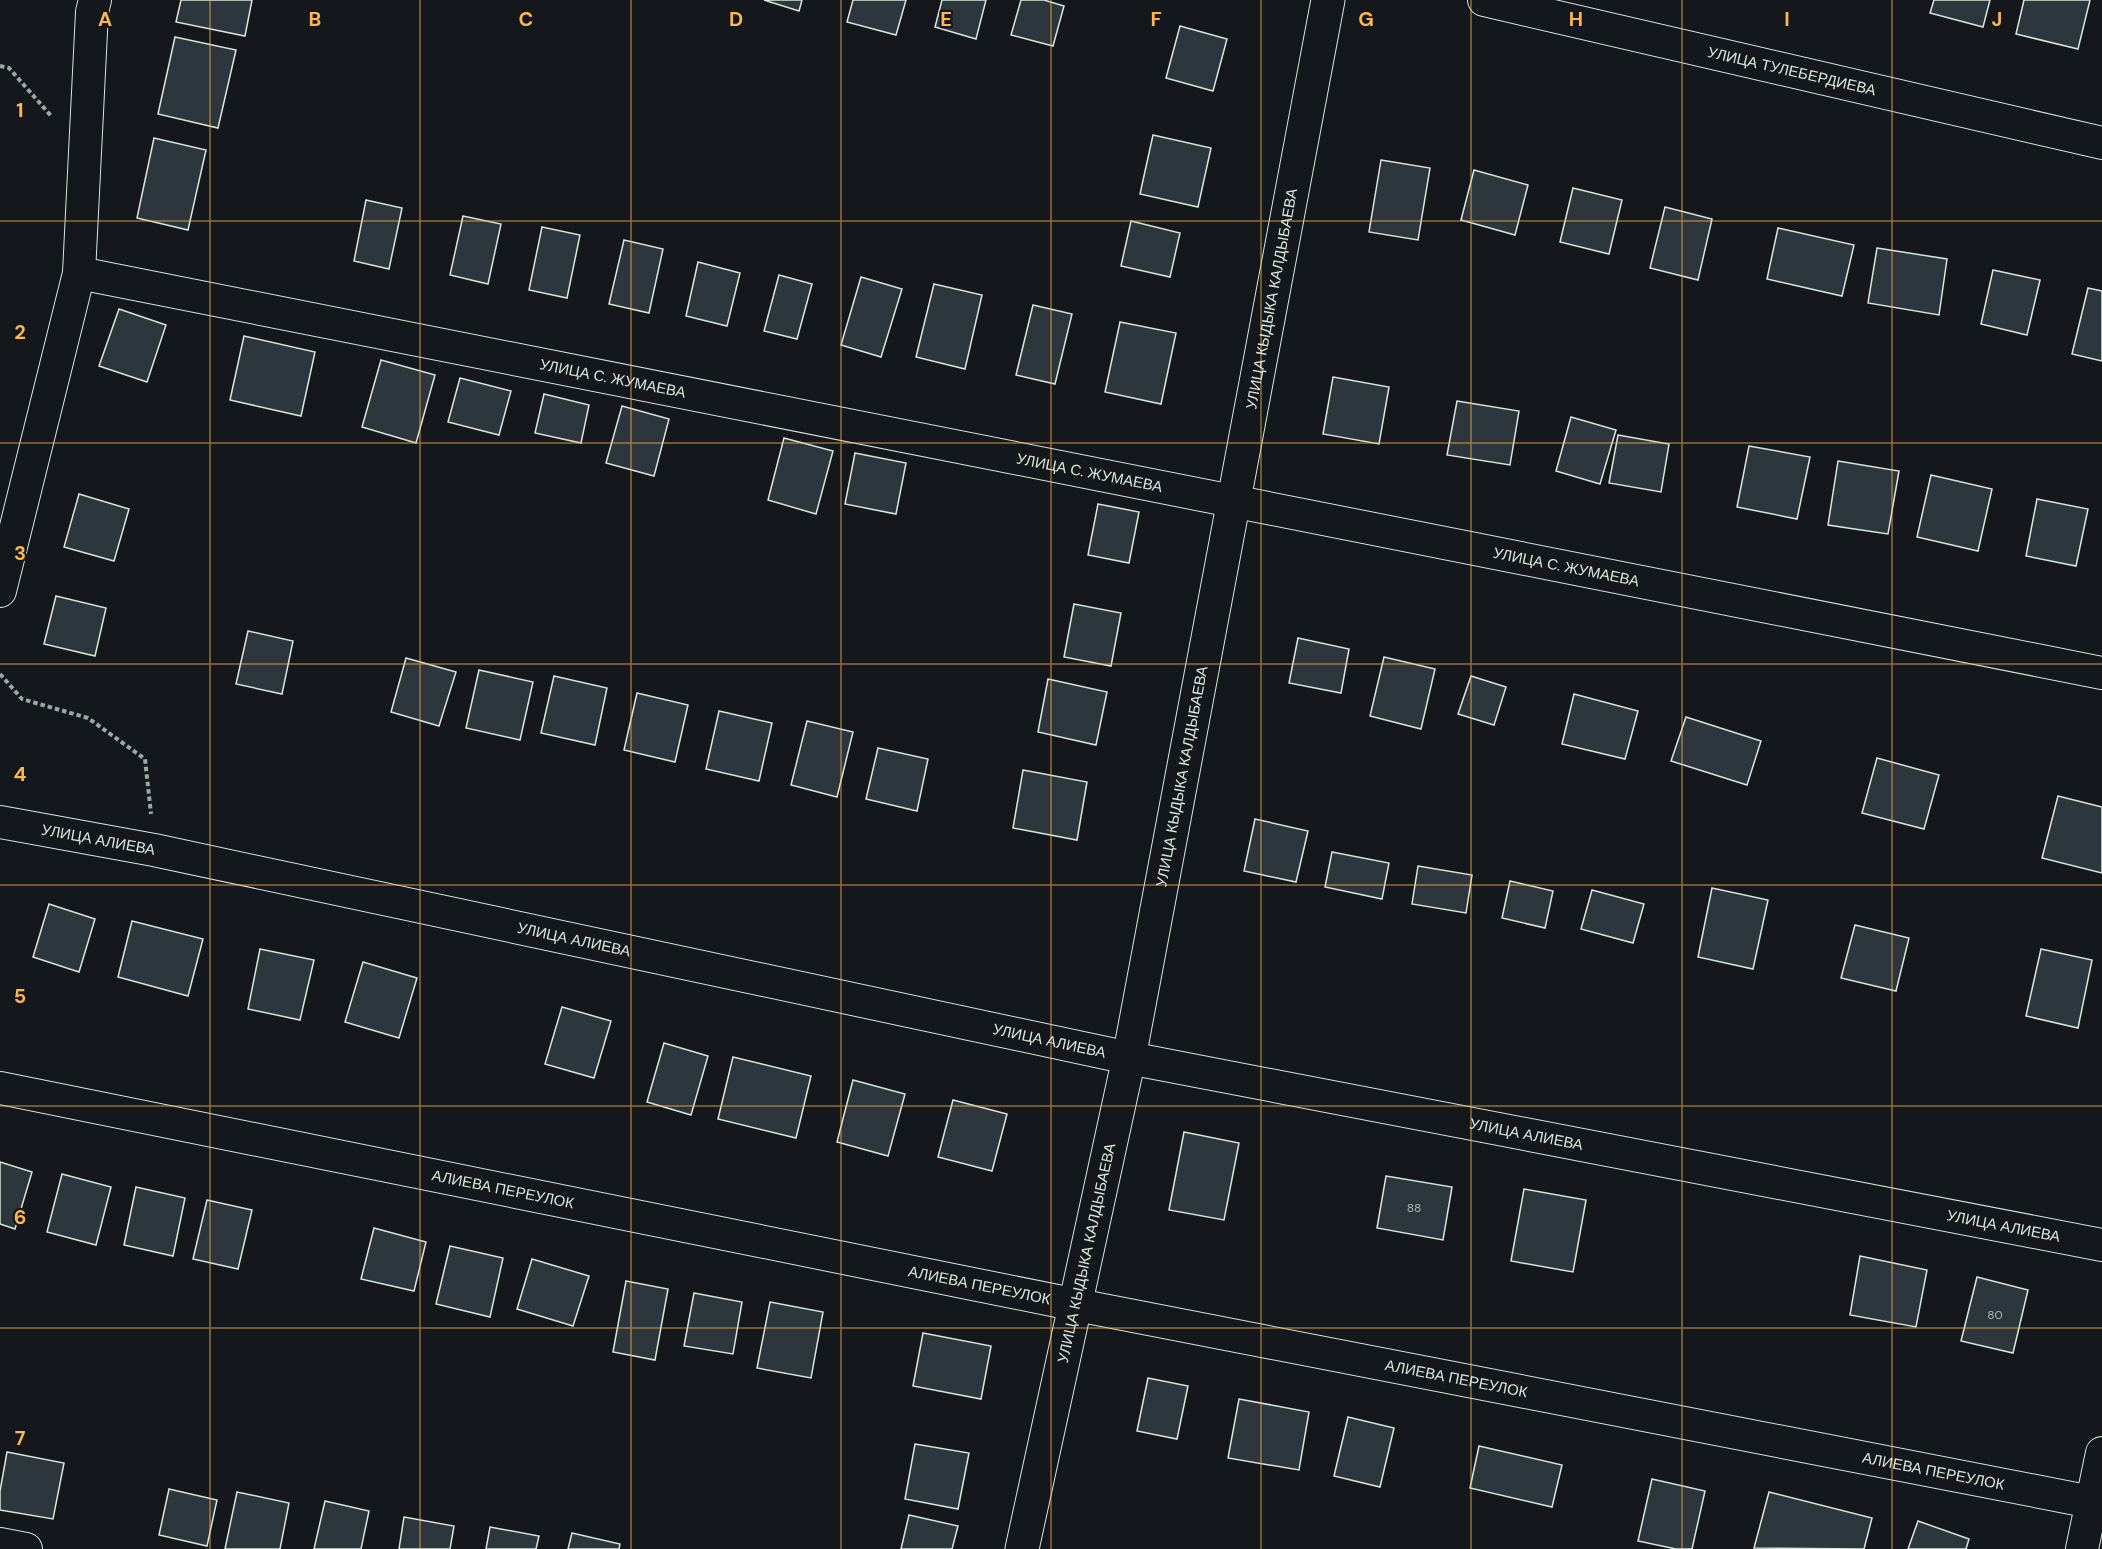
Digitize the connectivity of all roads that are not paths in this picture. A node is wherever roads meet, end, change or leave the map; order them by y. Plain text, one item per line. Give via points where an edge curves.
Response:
1 (95, 0) edge
2 (1328, 0) edge
3 (1484, 0) edge
4 (2102, 143) edge
5 (79, 273) junction
6 (1235, 502) junction
7 (0, 591) edge
8 (2102, 673) edge
9 (0, 822) edge
10 (1129, 1058) junction
11 (0, 1088) edge
12 (2102, 1245) edge
13 (1077, 1305) junction
14 (2102, 1453) edge
15 (2097, 1503) edge
16 (0, 1544) edge
17 (26, 1549) edge
18 (1022, 1549) edge
19 (2082, 1549) edge

1 - 5 street
2 - 6 street, УЛИЦА КЫДЫКА КАЛДЫБАЕВА
3 - 4 street, УЛИЦА ТУЛЕБЕРДИЕВА
5 - 6 street, УЛИЦА С. ЖУМАЕВА
5 - 7 street
6 - 8 street, УЛИЦА С. ЖУМАЕВА
6 - 10 street, УЛИЦА КЫДЫКА КАЛДЫБАЕВА
9 - 10 street, УЛИЦА АЛИЕВА via 154,850
10 - 12 street, УЛИЦА АЛИЕВА
10 - 13 street, УЛИЦА КЫДЫКА КАЛДЫБАЕВА
11 - 13 street, АЛИЕВА ПЕРЕУЛОК
13 - 15 street, АЛИЕВА ПЕРЕУЛОК
13 - 18 street, УЛИЦА КЫДЫКА КАЛДЫБАЕВА
14 - 15 street
15 - 19 street
16 - 17 street

